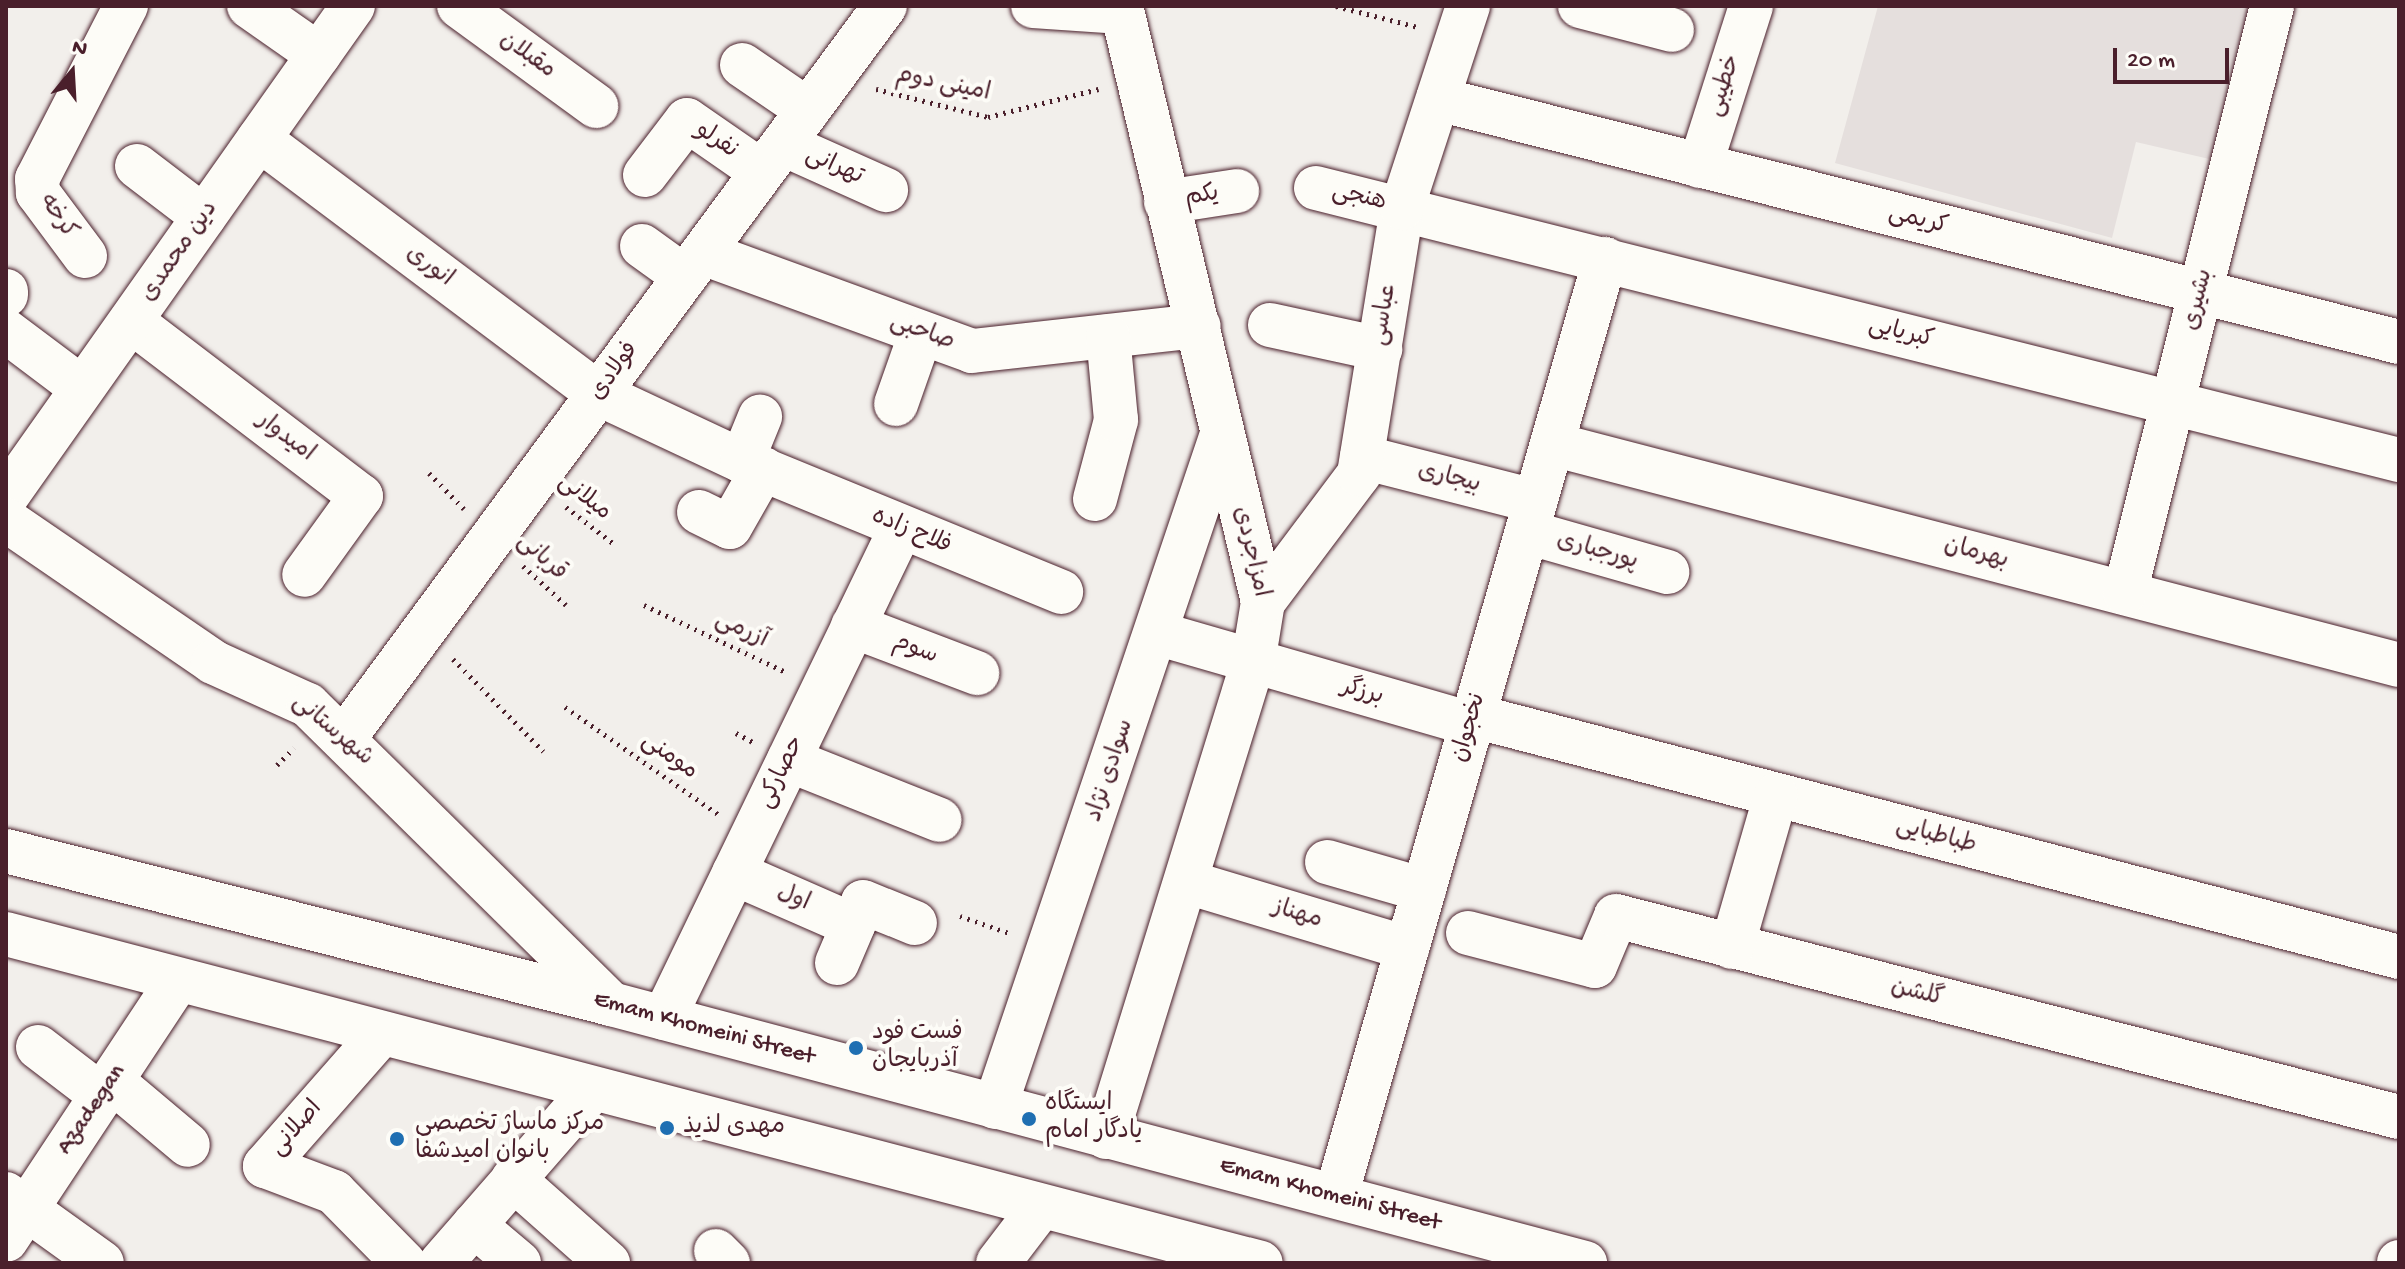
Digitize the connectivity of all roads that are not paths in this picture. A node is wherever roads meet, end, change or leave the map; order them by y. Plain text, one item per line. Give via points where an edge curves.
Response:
1 (126, 6) edge
2 (249, 6) edge
3 (353, 6) edge
4 (459, 6) edge
5 (885, 6) edge
6 (1033, 6) edge
7 (1580, 6) edge
8 (1751, 6) edge
9 (2272, 6) edge
10 (1122, 9) edge
11 (1462, 21) edge
12 (1672, 30) dead end
13 (319, 55) junction
14 (742, 65) dead end
15 (1438, 99) junction
16 (596, 106) dead end
17 (796, 126) junction
18 (259, 139) junction
19 (137, 166) dead end
20 (1700, 166) junction
21 (645, 175) dead end
22 (1316, 188) dead end
23 (886, 190) dead end
24 (1237, 191) dead end
25 (1166, 202) junction
26 (1402, 208) junction
27 (204, 217) junction
28 (642, 246) dead end
29 (85, 256) dead end
30 (1605, 259) junction
31 (694, 265) junction
32 (2200, 292) junction
33 (131, 321) junction
34 (1270, 325) dead end
35 (1199, 326) junction
36 (6, 331) edge
37 (921, 333) junction
38 (1108, 336) junction
39 (2399, 342) edge
40 (1380, 349) junction
41 (82, 388) junction
42 (599, 394) junction
43 (2173, 403) junction
44 (896, 404) dead end
45 (760, 417) dead end
46 (1222, 434) junction
47 (1552, 444) junction
48 (1362, 457) junction
49 (2399, 460) edge
50 (752, 465) junction
51 (6, 497) edge
52 (1095, 499) dead end
53 (699, 512) dead end
54 (1531, 516) junction
55 (6, 520) edge
56 (901, 528) junction
57 (1667, 572) dead end
58 (304, 575) dead end
59 (1061, 592) dead end
60 (2125, 593) junction
61 (1263, 602) junction
62 (853, 626) junction
63 (1156, 633) junction
64 (1253, 663) junction
65 (2399, 665) edge
66 (977, 673) dead end
67 (1473, 720) junction
68 (345, 737) junction
69 (789, 760) junction
70 (1776, 795) junction
71 (940, 820) dead end
72 (6, 851) edge
73 (743, 855) junction
74 (1327, 862) dead end
75 (1187, 882) junction
76 (1424, 890) junction
77 (915, 923) dead end
78 (1468, 933) dead end
79 (6, 934) edge
80 (1732, 947) junction
81 (1407, 948) junction
82 (2399, 957) edge
83 (178, 980) junction
84 (611, 1004) junction
85 (664, 1018) junction
86 (381, 1034) junction
87 (38, 1047) dead end
88 (107, 1089) junction
89 (592, 1090) junction
90 (995, 1107) junction
91 (2399, 1117) edge
92 (1106, 1137) junction
93 (188, 1145) dead end
94 (513, 1179) junction
95 (1336, 1196) junction
96 (1040, 1208) junction
97 (13, 1214) edge
98 (474, 1225) junction
99 (102, 1263) edge
100 (404, 1263) edge
101 (441, 1263) edge
102 (519, 1263) edge
103 (608, 1263) edge
104 (998, 1263) edge
105 (1261, 1263) edge
106 (1585, 1263) edge

1 - 29 street, کرخه via 37,179 38,193
2 - 13 street
3 - 13 street, دین محمدی
4 - 16 street, مقبلان
5 - 17 street, فولادی
6 - 10 street
7 - 12 street
8 - 20 street, خطیبی
9 - 32 street, بشیری
10 - 25 street, امزاجردی
11 - 15 street, عباسی
13 - 18 street, دین محمدی
14 - 17 street
15 - 20 street, کریمی
15 - 26 street, عباسی
17 - 21 street, نفرلو via 687,120
17 - 23 street, تهرانی
17 - 31 street, فولادی
18 - 27 street, دین محمدی
18 - 42 street, انوری
19 - 27 street
20 - 32 street, کریمی
22 - 26 street, هنجی
24 - 25 street, یکم
25 - 35 street, امزاجردی
26 - 30 street, کبریایی
26 - 40 street, عباسی
27 - 33 street, دین محمدی
28 - 31 street, صاحبی
30 - 43 street, کبریایی
30 - 47 street, نخجوان
31 - 37 street, صاحبی
31 - 42 street, فولادی
32 - 39 street, کریمی
32 - 43 street, بشیری
33 - 41 street, دین محمدی
33 - 58 street, امیدوار via 361,496
34 - 40 street
35 - 38 street, صاحبی
35 - 46 street, امزاجردی
36 - 41 street
37 - 38 street, صاحبی via 972,351
37 - 44 street
38 - 52 street via 1116,420
40 - 48 street, عباسی
41 - 51 street, دین محمدی
42 - 50 street, فلاح زاده
42 - 68 street, فولادی
43 - 49 street, کبریایی
43 - 60 street, بشیری
45 - 50 street
46 - 61 street, امزاجردی
46 - 63 street, سوادی نژاد
47 - 54 street, نخجوان
47 - 60 street, بهرمان
48 - 54 street, بیجاری
48 - 61 street, عباسی via 1359,474 1333,514
50 - 53 street via 730,527
50 - 56 street, فلاح زاده
54 - 57 street, پورجباری
54 - 67 street, نخجوان
55 - 68 street, شهرستانی via 213,662 284,691
56 - 59 street, فلاح زاده
56 - 62 street, حصارکی
60 - 65 street, بهرمان
61 - 64 street, امزاجردی
62 - 66 street, سوم
62 - 69 street, حصارکی
63 - 64 street
63 - 90 street, سوادی نژاد
64 - 67 street, برزگر
64 - 75 street, امزاجردی
67 - 70 street, طباطبایی
67 - 76 street, نخجوان
68 - 84 street, شهرستانی
69 - 71 street
69 - 73 street, حصارکی
70 - 80 street
70 - 82 street, طباطبایی
72 - 84 street, Emam Khomeini Street
73 - 77 street, اول via 845,944 863,902
73 - 85 street, حصارکی
74 - 76 street
75 - 81 street, مهناز
75 - 92 street, امزاجردی
76 - 81 street, نخجوان
78 - 80 street, گلشن via 1595,966 1616,916
79 - 83 street
80 - 91 street, گلشن
81 - 95 street, نخجوان
83 - 86 street
83 - 88 street, Azadegan
84 - 85 street, Emam Khomeini Street
85 - 90 street, Emam Khomeini Street
86 - 89 street
86 - 100 street, اصلانی via 265,1166 334,1192
87 - 88 street
88 - 93 street
88 - 97 street, Azadegan
89 - 94 street
89 - 96 street
90 - 92 street, Emam Khomeini Street
92 - 95 street, Emam Khomeini Street
94 - 98 street
94 - 103 street
95 - 106 street, Emam Khomeini Street
96 - 104 street
96 - 105 street
97 - 99 street
98 - 101 street
98 - 102 street

